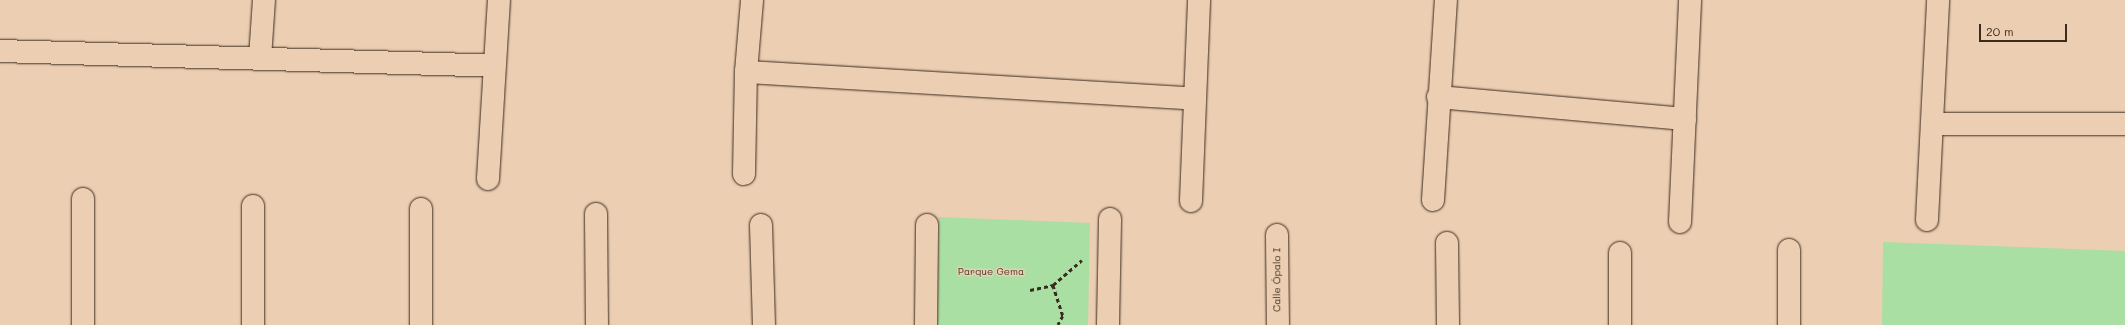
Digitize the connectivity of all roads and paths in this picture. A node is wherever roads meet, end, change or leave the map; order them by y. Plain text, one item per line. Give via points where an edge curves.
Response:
1 (264, 0) edge
2 (499, 0) edge
3 (752, 0) edge
4 (1199, 0) edge
5 (1446, 0) edge
6 (1690, 0) edge
7 (1938, 0) edge
8 (0, 51) edge
9 (260, 58) junction
10 (494, 66) junction
11 (746, 72) junction
12 (1438, 97) junction
13 (1194, 100) junction
14 (1685, 119) junction
15 (1933, 124) junction
16 (2125, 124) edge
17 (744, 174) dead end
18 (488, 179) dead end
19 (83, 199) dead end
20 (1433, 200) dead end
21 (1191, 201) dead end
22 (254, 206) dead end
23 (421, 209) dead end
24 (596, 214) dead end
25 (1110, 219) dead end
26 (1927, 220) dead end
27 (1680, 222) dead end
28 (761, 225) dead end
29 (927, 225) dead end
30 (1277, 235) dead end
31 (1447, 243) dead end
32 (1790, 250) dead end
33 (1620, 253) dead end
34 (1083, 260) dead end
35 (1053, 285) junction
36 (1030, 290) dead end
37 (83, 325) edge
38 (253, 325) edge
39 (421, 325) edge
40 (597, 325) edge
41 (764, 325) edge
42 (926, 325) edge
43 (1058, 325) edge
44 (1108, 325) edge
45 (1278, 325) edge
46 (1448, 325) edge
47 (1620, 325) edge
48 (1789, 325) edge

1 - 9 street
2 - 10 street
3 - 11 street
4 - 13 street
5 - 12 street
6 - 14 street
7 - 15 street
8 - 9 street
9 - 10 street
10 - 18 street
11 - 13 street
11 - 17 street
12 - 14 street
12 - 20 street
13 - 21 street
14 - 27 street
15 - 16 street
15 - 26 street
19 - 37 street
22 - 38 street
23 - 39 street
24 - 40 street
25 - 44 street
28 - 41 street
29 - 42 street
30 - 45 street, Calle Ópalo I
31 - 46 street
32 - 48 street
33 - 47 street
34 - 35 path
35 - 36 path
35 - 43 path via 1063,316

